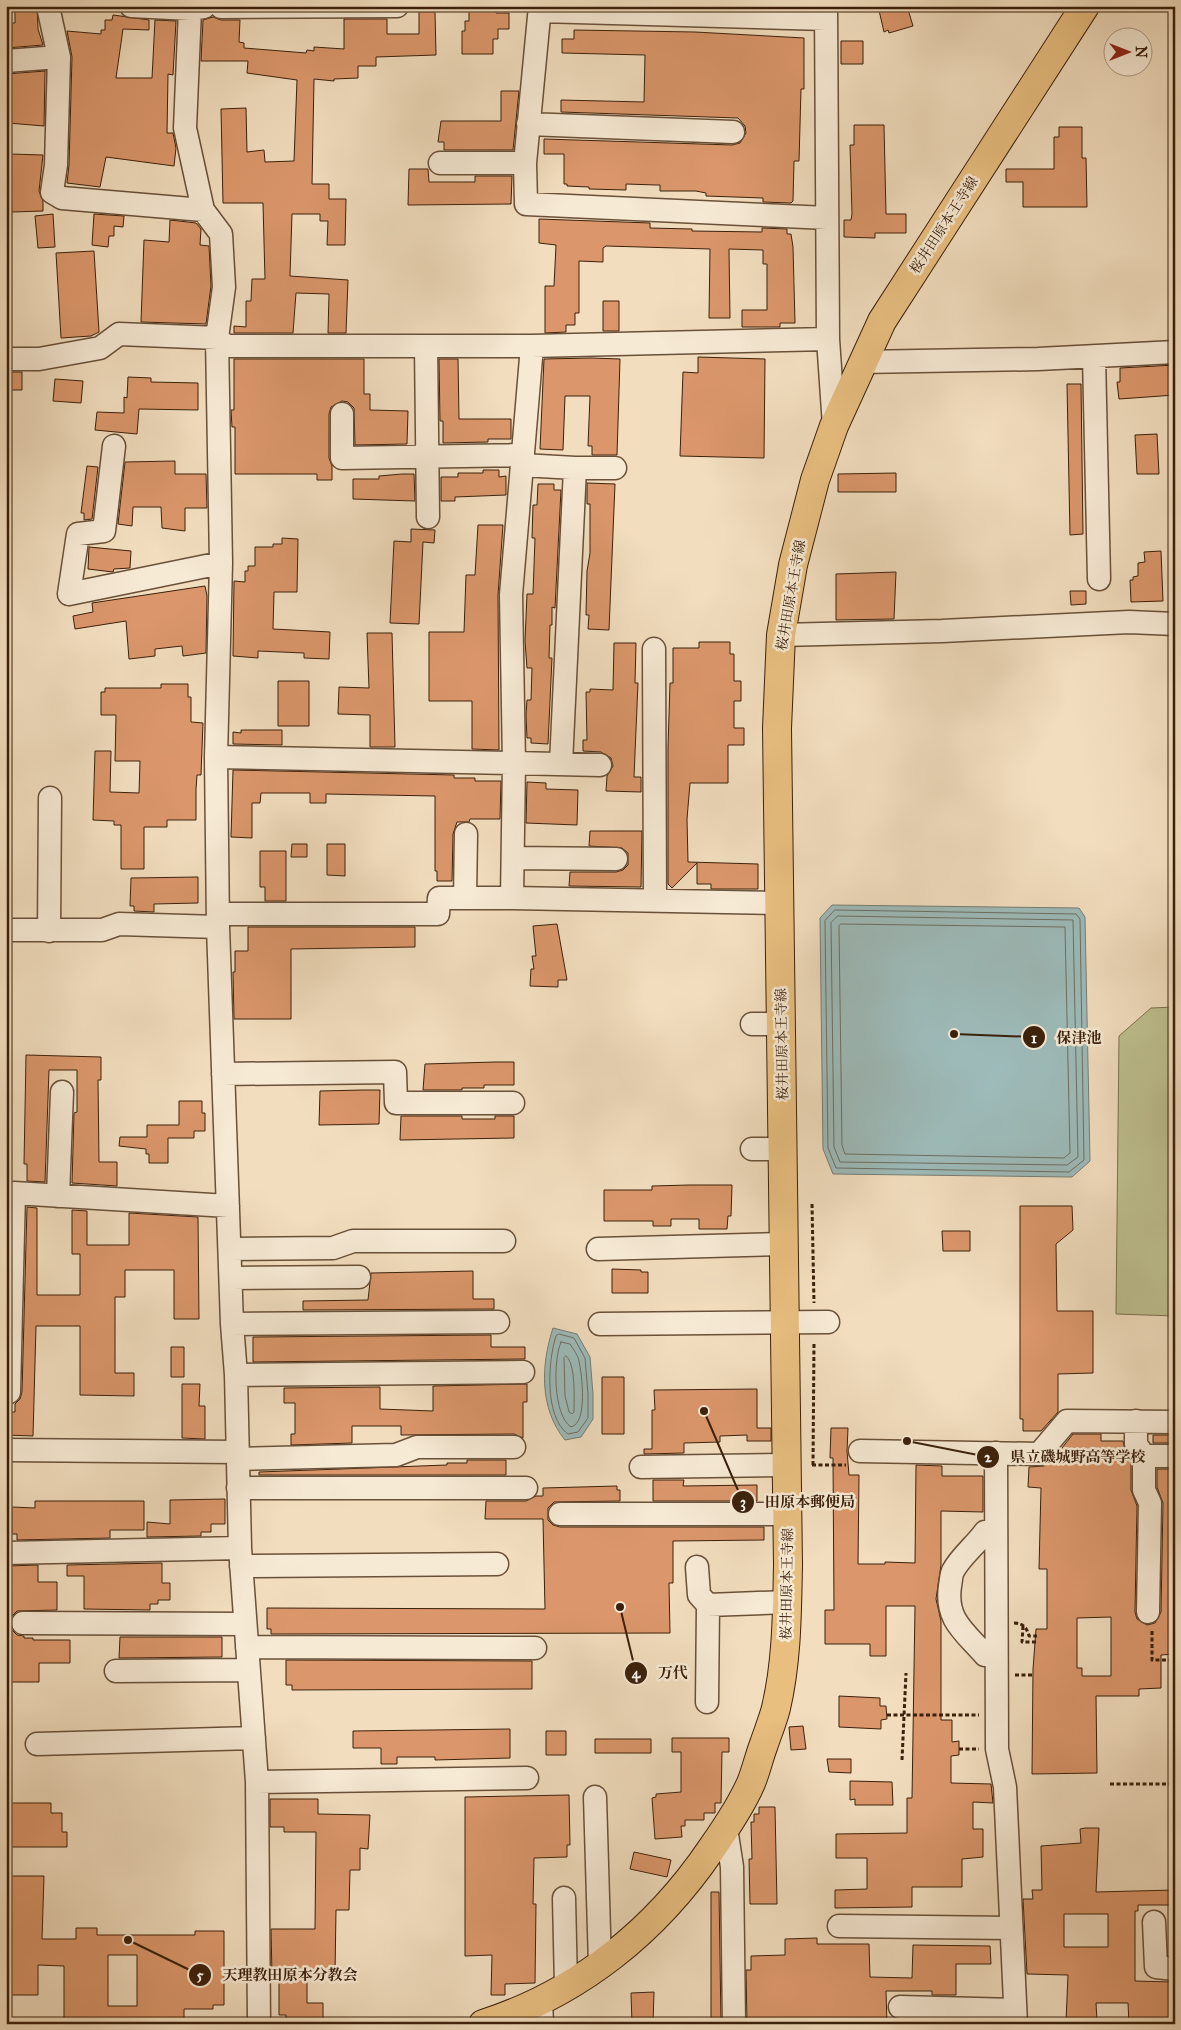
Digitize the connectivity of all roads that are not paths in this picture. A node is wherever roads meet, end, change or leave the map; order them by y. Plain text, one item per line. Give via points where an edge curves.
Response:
1 (50, 6) edge
2 (130, 6) edge
3 (398, 6) edge
4 (1085, 6) edge
5 (221, 7) edge
6 (540, 8) edge
7 (190, 9) junction
8 (826, 13) edge
9 (59, 57) junction
10 (6, 61) edge
11 (528, 124) junction
12 (734, 132) dead end
13 (440, 163) dead end
14 (525, 163) junction
15 (203, 210) junction
16 (827, 218) junction
17 (218, 338) junction
18 (828, 339) junction
19 (426, 346) junction
20 (532, 346) junction
21 (1175, 352) edge
22 (1094, 357) junction
23 (6, 359) edge
24 (862, 362) junction
25 (342, 414) dead end
26 (834, 426) junction
27 (114, 446) dead end
28 (428, 456) junction
29 (523, 460) junction
30 (575, 468) junction
31 (615, 468) dead end
32 (428, 517) dead end
33 (221, 562) junction
34 (1099, 579) dead end
35 (1175, 624) edge
36 (781, 635) junction
37 (654, 648) dead end
38 (216, 757) junction
39 (514, 763) junction
40 (561, 764) junction
41 (600, 765) dead end
42 (50, 798) dead end
43 (466, 834) dead end
44 (513, 858) junction
45 (616, 859) dead end
46 (465, 898) junction
47 (512, 898) junction
48 (655, 899) junction
49 (781, 902) junction
50 (218, 920) junction
51 (6, 930) edge
52 (49, 931) junction
53 (752, 1024) dead end
54 (782, 1024) junction
55 (223, 1074) junction
56 (62, 1092) dead end
57 (513, 1103) dead end
58 (752, 1149) dead end
59 (784, 1149) junction
60 (10, 1193) edge
61 (58, 1196) junction
62 (228, 1206) junction
63 (504, 1241) dead end
64 (785, 1244) junction
65 (230, 1249) junction
66 (598, 1249) dead end
67 (359, 1277) dead end
68 (231, 1278) junction
69 (786, 1321) junction
70 (498, 1322) dead end
71 (828, 1322) dead end
72 (232, 1324) junction
73 (600, 1324) dead end
74 (523, 1372) dead end
75 (236, 1375) junction
76 (6, 1392) edge
77 (1136, 1421) junction
78 (1175, 1422) edge
79 (514, 1447) dead end
80 (6, 1450) edge
81 (860, 1451) road end
82 (996, 1453) junction
83 (238, 1455) junction
84 (1144, 1456) junction
85 (1175, 1456) edge
86 (787, 1465) junction
87 (642, 1466) dead end
88 (238, 1488) junction
89 (526, 1488) dead end
90 (560, 1514) dead end
91 (788, 1514) junction
92 (996, 1533) junction
93 (6, 1553) edge
94 (241, 1557) junction
95 (497, 1564) dead end
96 (697, 1567) dead end
97 (787, 1602) junction
98 (708, 1605) junction
99 (1148, 1612) road end
100 (23, 1623) dead end
101 (245, 1624) junction
102 (247, 1647) junction
103 (535, 1648) dead end
104 (996, 1655) junction
105 (248, 1670) junction
106 (116, 1671) dead end
107 (707, 1702) dead end
108 (254, 1738) junction
109 (36, 1744) dead end
110 (527, 1778) dead end
111 (257, 1782) junction
112 (595, 1797) dead end
113 (726, 1828) junction
114 (564, 1898) dead end
115 (1154, 1922) dead end
116 (839, 1926) dead end
117 (1011, 1928) junction
118 (600, 1965) junction
119 (1175, 1969) edge
120 (566, 1986) junction
121 (900, 2007) dead end
122 (530, 2015) edge
123 (1016, 2017) edge
124 (259, 2024) edge
125 (483, 2024) edge
126 (734, 2024) edge

1 - 9 street
2 - 7 street
3 - 5 street
4 - 24 main road, 桜井田原本王寺線 via 882,321
5 - 7 street
6 - 8 street
6 - 11 street
7 - 15 street via 185,128
8 - 16 street
9 - 10 street
9 - 15 street via 56,165 52,192 62,198
11 - 12 street
11 - 14 street
13 - 14 street
14 - 16 street via 526,204
15 - 17 street via 221,234 224,287
16 - 18 street
17 - 19 street via 226,346
17 - 23 street via 119,334 100,348 40,359
17 - 33 street
18 - 20 street
18 - 26 street
19 - 20 street
19 - 28 street
20 - 29 street
21 - 22 street
22 - 24 street
22 - 34 street
24 - 26 main road, 桜井田原本王寺線
25 - 28 street via 342,458
26 - 36 main road, 桜井田原本王寺線 via 815,480 795,556
27 - 33 street via 104,530 78,534 70,594
28 - 29 street
28 - 32 street
29 - 30 street
29 - 39 street via 511,595
30 - 31 street
30 - 40 street
33 - 38 street
35 - 36 street via 1129,622
36 - 49 main road, 桜井田原本王寺線 via 777,728
37 - 48 street
38 - 39 street
38 - 50 street
39 - 40 street
39 - 44 street
40 - 41 street
42 - 52 street
43 - 46 street
44 - 45 street
44 - 47 street
46 - 47 street
46 - 50 street via 439,898 438,914
47 - 48 street
48 - 49 street
49 - 54 main road, 桜井田原本王寺線
50 - 52 street
50 - 55 street
51 - 52 street
53 - 54 street
54 - 59 main road, 桜井田原本王寺線
55 - 57 street via 395,1072 396,1103
55 - 62 street
56 - 61 street
58 - 59 street
59 - 64 main road, 桜井田原本王寺線
60 - 61 street
60 - 76 street via 9,1392
61 - 62 street
62 - 65 street
63 - 65 street via 352,1241 333,1248
64 - 66 street
64 - 69 main road, 桜井田原本王寺線
65 - 68 street
67 - 68 street
68 - 72 street
69 - 71 street
69 - 73 street
69 - 86 main road, 桜井田原本王寺線
70 - 72 street
72 - 75 street
74 - 75 street
75 - 83 street
77 - 78 street
77 - 82 street via 1066,1421 1039,1454
77 - 84 street via 1136,1444
79 - 83 street via 418,1447 396,1455
80 - 83 street
81 - 82 street
82 - 92 street
83 - 88 street
84 - 85 street
84 - 99 street via 1144,1490 1150,1503
86 - 87 street
86 - 91 main road, 桜井田原本王寺線
88 - 89 street
88 - 94 street
90 - 91 street
91 - 97 main road, 桜井田原本王寺線
92 - 104 street
92 - 104 street via 985,1532 963,1556 952,1573 949,1592 951,1615 963,1632 985,1655
93 - 94 street
94 - 95 street
94 - 101 street
96 - 98 street via 699,1594
97 - 98 street
97 - 113 main road, 桜井田原本王寺線 via 786,1647 776,1709 750,1784
98 - 107 street
100 - 101 street
101 - 102 street
102 - 103 street
102 - 105 street
104 - 117 street via 997,1749 1005,1787
105 - 106 street
105 - 108 street
108 - 109 street
108 - 111 street
110 - 111 street
111 - 124 street
112 - 118 street
113 - 118 main road, 桜井田原本王寺線 via 692,1878 664,1911 623,1949
113 - 126 street via 732,1867
114 - 120 street
115 - 119 street via 1156,1967
116 - 117 street
117 - 123 street
118 - 120 main road, 桜井田原本王寺線
120 - 122 main road, 桜井田原本王寺線
121 - 123 street
122 - 125 main road, 桜井田原本王寺線

